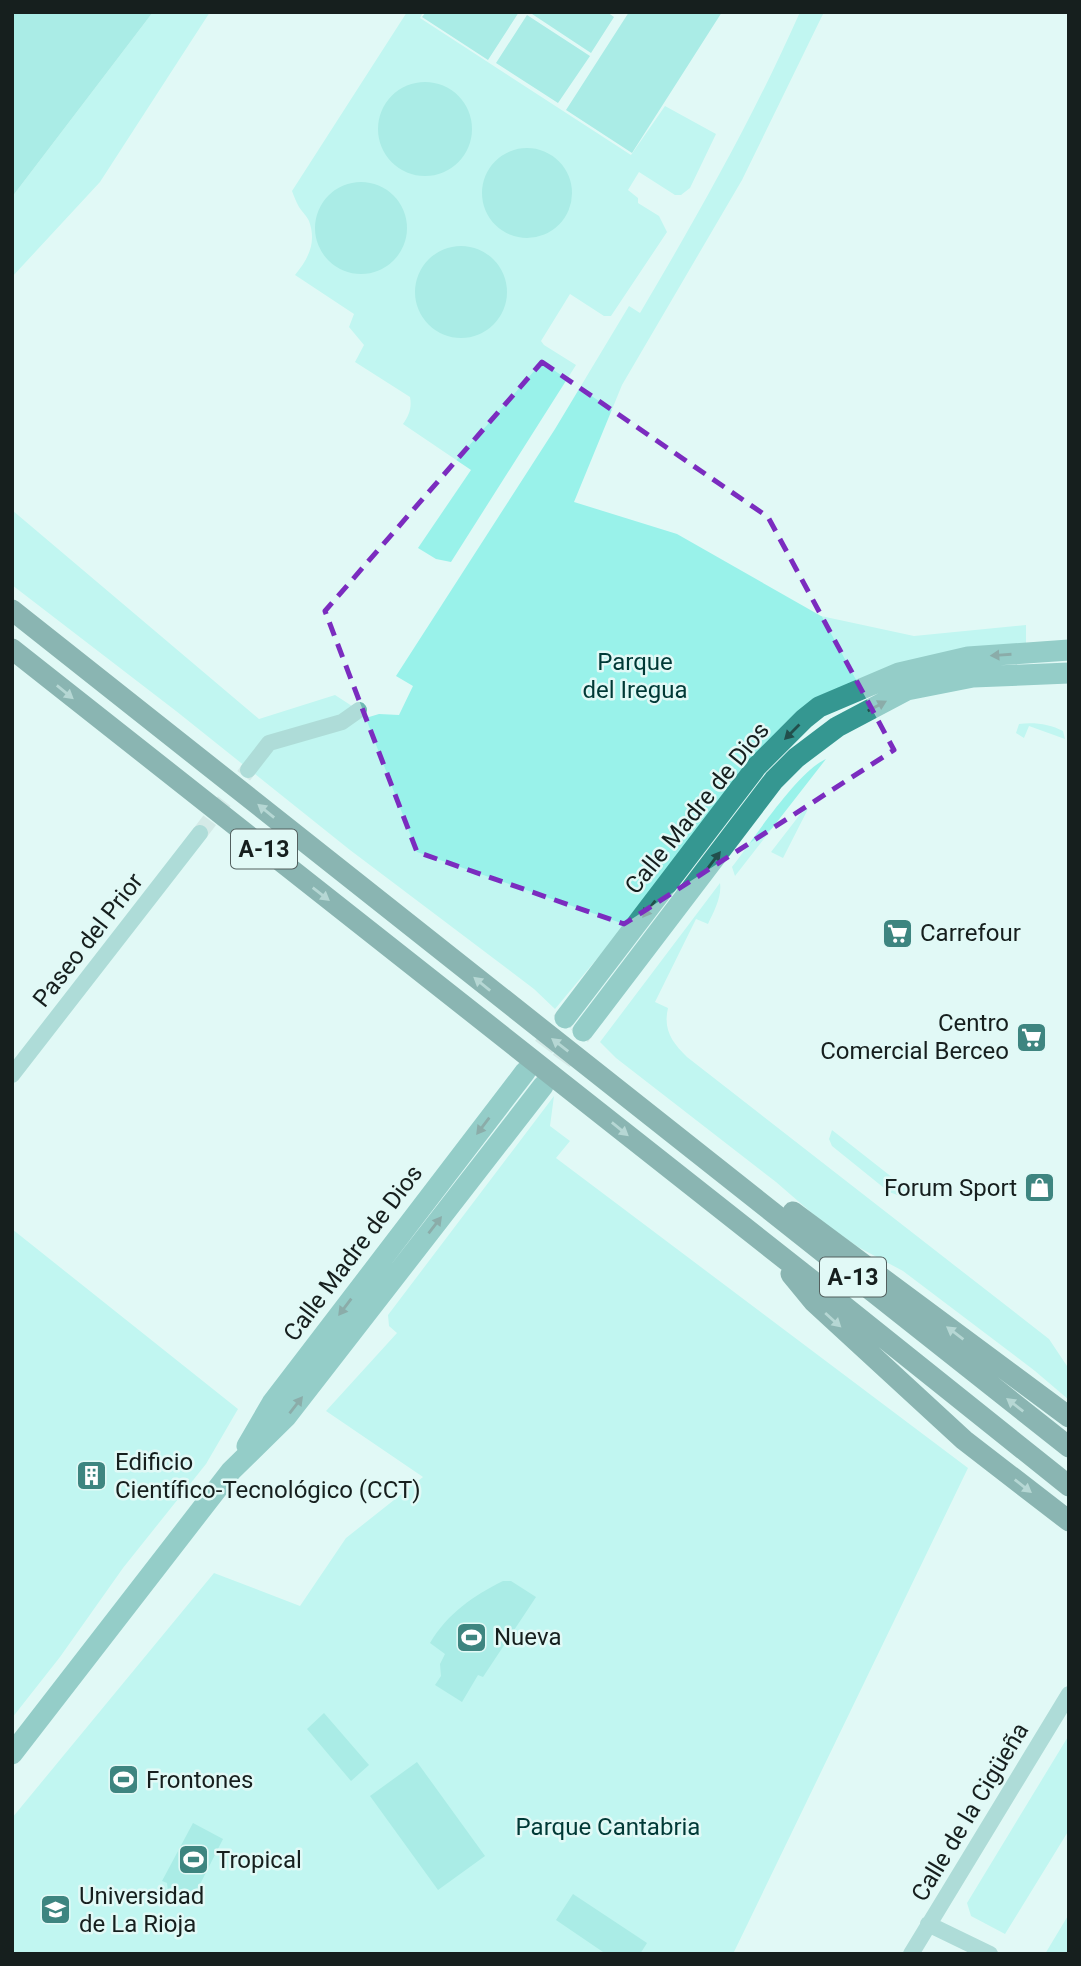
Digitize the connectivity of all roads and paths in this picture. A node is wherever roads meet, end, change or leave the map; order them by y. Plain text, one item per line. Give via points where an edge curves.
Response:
1 (12, 610) edge
2 (12, 649) edge
3 (1069, 650) edge
4 (1069, 673) edge
5 (359, 710) dead end
6 (248, 770) tunnel mouth
7 (200, 833) tunnel mouth
8 (565, 1018) tunnel mouth
9 (583, 1031) tunnel mouth
10 (525, 1072) tunnel mouth
11 (12, 1076) edge
12 (542, 1086) tunnel mouth
13 (638, 1107) junction
14 (772, 1250) junction
15 (1069, 1417) edge
16 (1069, 1447) edge
17 (231, 1471) junction
18 (1069, 1486) edge
19 (1069, 1521) edge
20 (1069, 1694) edge
21 (12, 1754) edge
22 (928, 1924) junction
23 (911, 1954) edge
24 (990, 1954) edge

13 -> 1 highway, A-13
2 -> 14 highway, A-13
3 -> 8 main road, Calle Madre de Dios via 968,657 899,673 819,707 757,766
9 -> 4 main road, Calle Madre de Dios via 774,780 827,734 907,690 973,677
5 - 6 street via 342,722 269,743
7 - 11 street, Paseo del Prior
10 -> 17 main road, Calle Madre de Dios via 272,1403
17 -> 12 main road, Calle Madre de Dios via 286,1417
15 -> 13 highway via 730,1166
16 -> 13 highway, A-13
14 - 18 highway, A-13
14 -> 19 highway via 814,1303 964,1440
17 - 21 main road, Calle Madre de Dios
20 - 22 street, Calle de la Cigüeña
22 - 23 street, Calle de la Cigüeña
22 - 24 street

